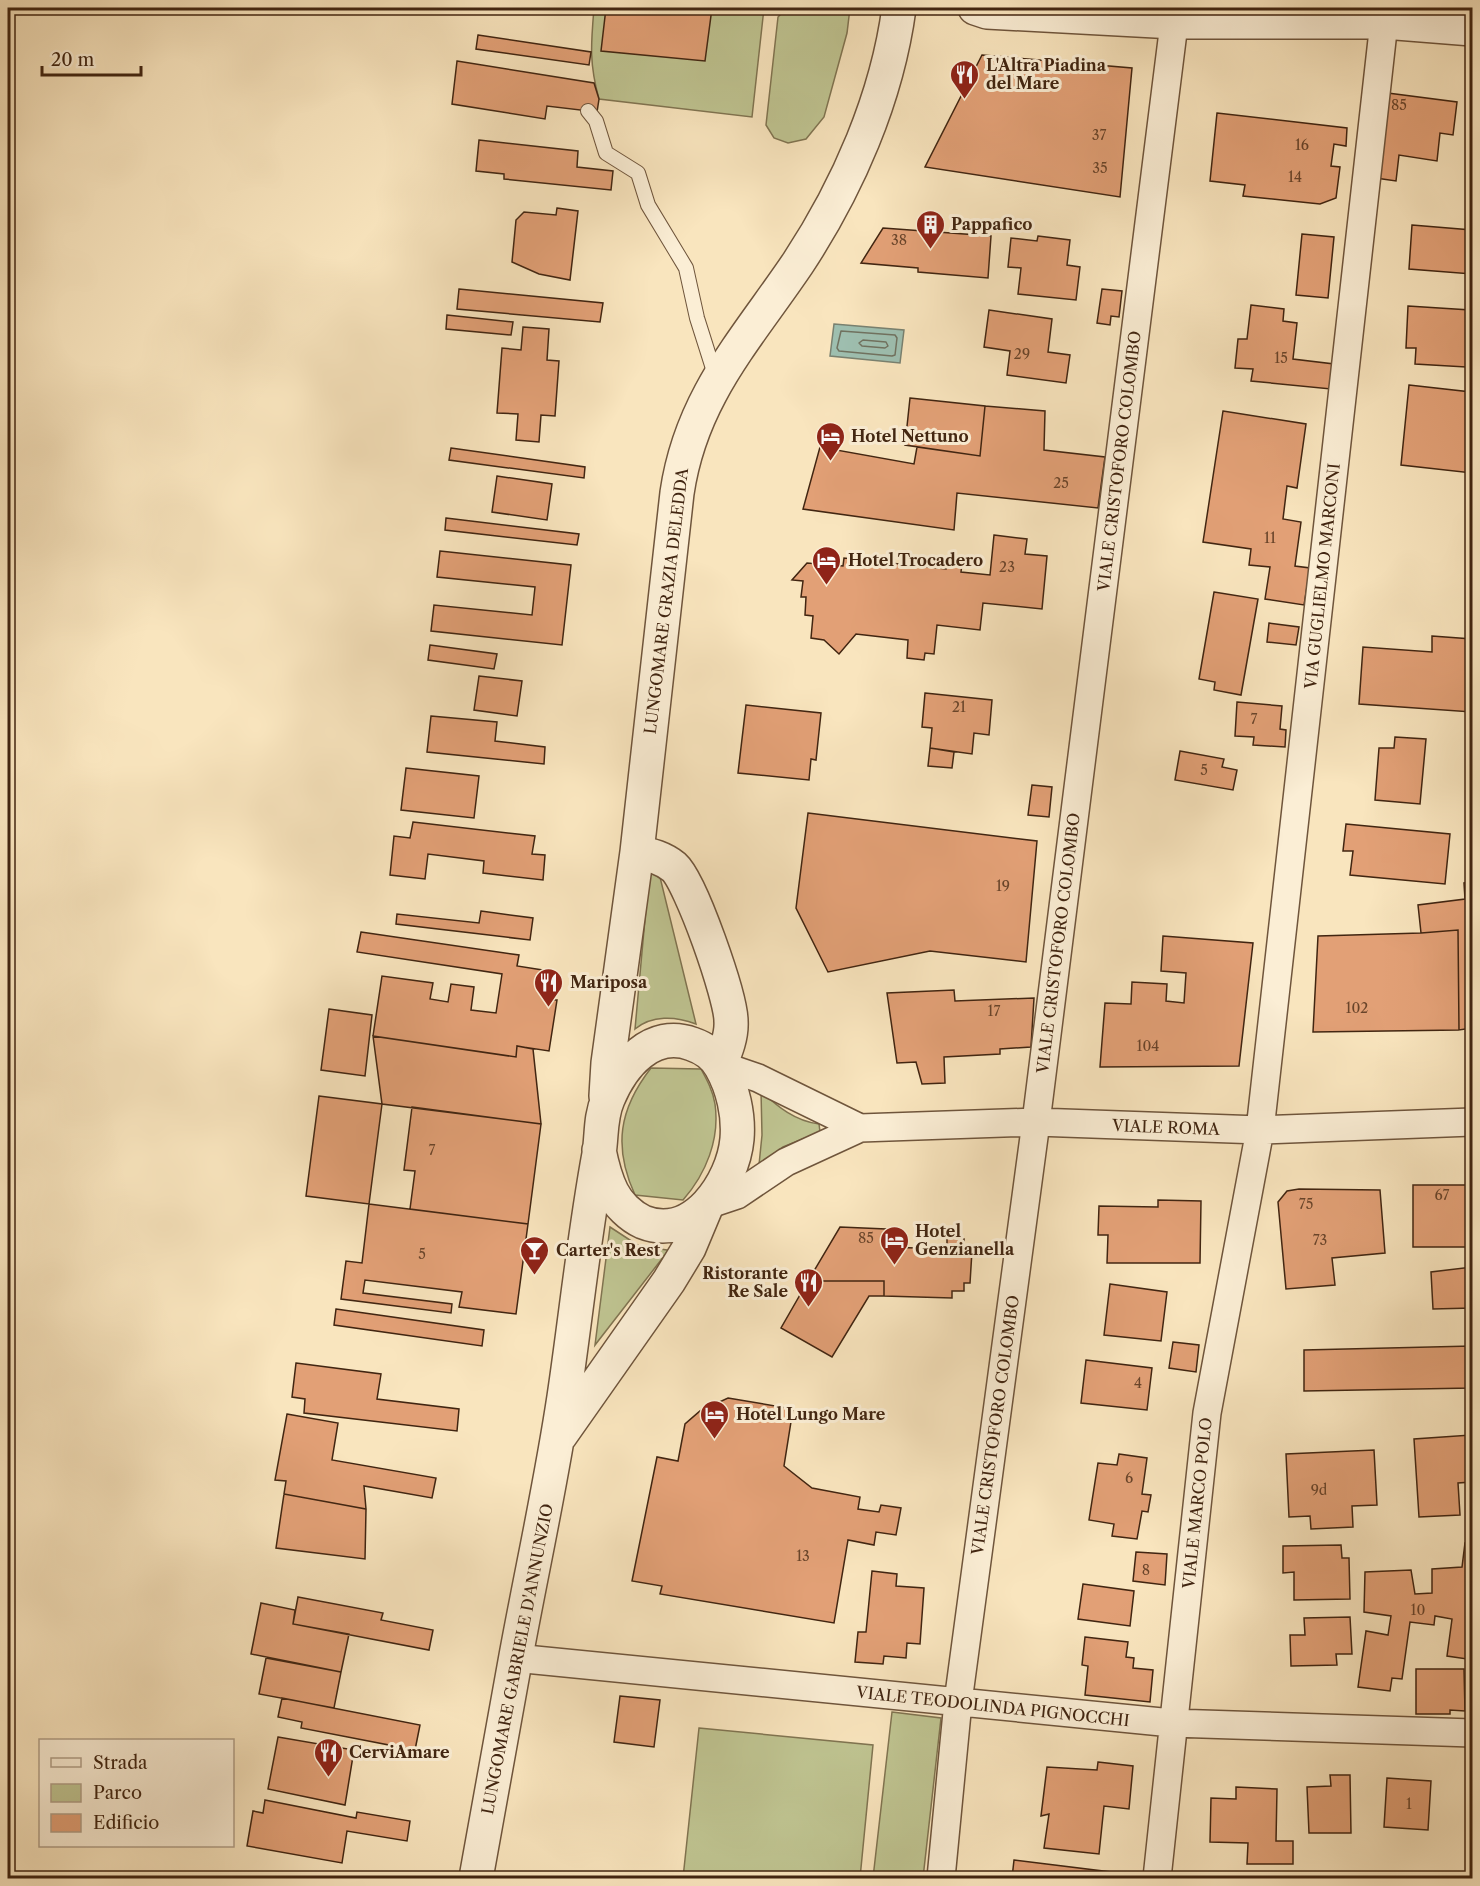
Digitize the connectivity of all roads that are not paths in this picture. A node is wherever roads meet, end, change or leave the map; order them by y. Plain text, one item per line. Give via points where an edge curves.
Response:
1 (900, 8) edge
2 (975, 8) edge
3 (1175, 15) edge
4 (1396, 17) edge
5 (1473, 29) edge
6 (588, 111) dead end
7 (717, 380) junction
8 (637, 852) junction
9 (720, 1065) junction
10 (606, 1103) junction
11 (1036, 1122) junction
12 (1473, 1122) edge
13 (860, 1128) junction
14 (1260, 1130) junction
15 (599, 1150) junction
16 (707, 1205) junction
17 (557, 1440) junction
18 (516, 1658) junction
19 (958, 1702) junction
20 (1172, 1723) junction
21 (1473, 1734) edge
22 (476, 1878) edge
23 (941, 1878) edge
24 (1156, 1878) edge

1 - 7 street, LUNGOMARE GRAZIA DELEDDA via 880,91 852,166 799,261
2 - 3 street via 987,12
3 - 4 street
3 - 11 street, VIALE CRISTOFORO COLOMBO
4 - 5 street
4 - 14 street, VIA GUGLIELMO MARCONI
6 - 7 lane via 596,121 606,153 638,173 648,205 686,268
7 - 8 street, LUNGOMARE GRAZIA DELEDDA via 691,433 680,472
8 - 9 street via 658,857 675,868 691,893 730,1011 731,1031
8 - 10 street, LUNGOMARE GRAZIA DELEDDA via 608,1062
9 - 10 street via 699,1046 683,1040 650,1045 627,1066
9 - 13 street, VIALE ROMA via 758,1078
9 - 16 street via 733,1094 737,1142 721,1186
10 - 15 street
11 - 13 street, VIALE ROMA
11 - 14 street, VIALE ROMA
11 - 19 street, VIALE CRISTOFORO COLOMBO
12 - 14 street, VIALE ROMA
13 - 16 street, VIALE ROMA via 798,1156 737,1195
14 - 20 street, VIALE MARCO POLO via 1207,1413
15 - 16 street via 613,1195 639,1220 671,1226 687,1221
15 - 17 street, LUNGOMARE GABRIELE D'ANNUNZIO
16 - 17 street, LUNGOMARE GABRIELE D'ANNUNZIO via 689,1248 669,1281
17 - 18 street, LUNGOMARE GABRIELE D'ANNUNZIO
18 - 19 street, VIALE TEODOLINDA PIGNOCCHI
18 - 22 street, LUNGOMARE GABRIELE D'ANNUNZIO
19 - 20 street, VIALE TEODOLINDA PIGNOCCHI
19 - 23 street, VIALE CRISTOFORO COLOMBO
20 - 21 street, VIALE TEODOLINDA PIGNOCCHI
20 - 24 street, VIALE MARCO POLO

